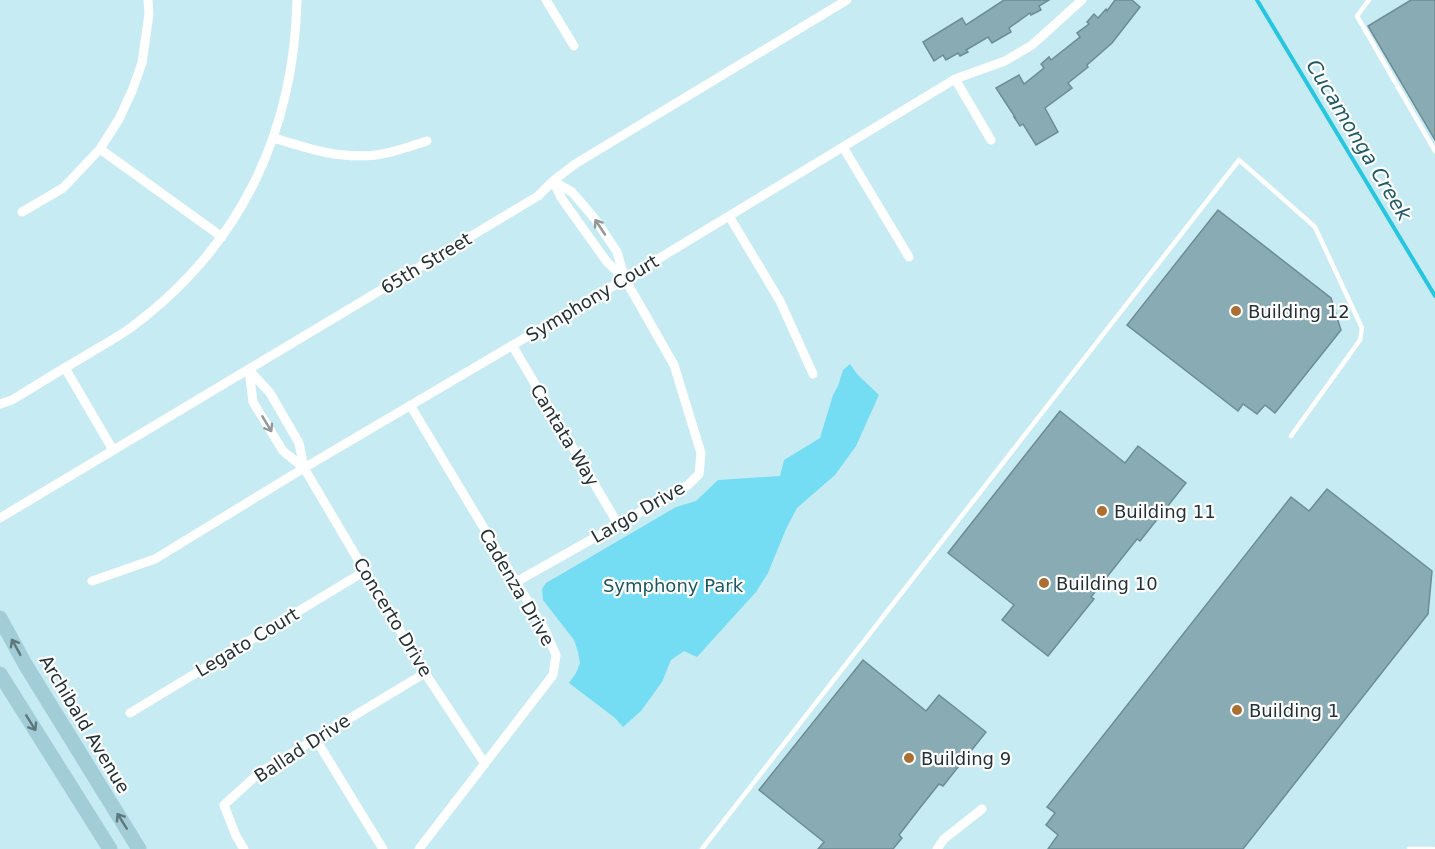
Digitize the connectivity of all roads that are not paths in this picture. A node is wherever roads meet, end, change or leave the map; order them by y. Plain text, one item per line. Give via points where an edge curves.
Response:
1 (148, 0) edge
2 (297, 0) edge
3 (546, 0) edge
4 (847, 0) edge
5 (1082, 0) edge
6 (1369, 0) edge
7 (574, 46) dead end
8 (955, 79) junction
9 (274, 138) junction
10 (991, 140) dead end
11 (427, 141) dead end
12 (843, 147) junction
13 (100, 149) junction
14 (1435, 151) edge
15 (553, 181) junction
16 (22, 212) dead end
17 (729, 216) junction
18 (222, 237) junction
19 (909, 257) dead end
20 (625, 279) junction
21 (512, 345) junction
22 (65, 368) junction
23 (249, 370) junction
24 (813, 374) dead end
25 (0, 404) edge
26 (410, 405) junction
27 (1291, 436) dead end
28 (113, 450) junction
29 (304, 468) junction
30 (0, 518) edge
31 (618, 524) junction
32 (365, 571) junction
33 (92, 580) dead end
34 (516, 582) junction
35 (0, 618) edge
36 (425, 673) junction
37 (0, 674) edge
38 (130, 713) dead end
39 (315, 738) junction
40 (485, 764) junction
41 (982, 809) dead end
42 (110, 849) edge
43 (139, 849) edge
44 (244, 849) edge
45 (383, 849) edge
46 (419, 849) edge
47 (702, 849) edge
48 (937, 849) edge
49 (1409, 849) edge
50 (1433, 849) edge

1 - 13 street via 142,63 119,119
2 - 9 street via 297,34 290,79
3 - 7 street
4 - 15 street, 65th Street
5 - 8 street, Symphony Court via 1032,45 1005,62
6 - 14 lane via 1357,16
8 - 10 street
8 - 12 street, Symphony Court
9 - 11 street via 350,156 378,155
9 - 18 street via 250,193
12 - 17 street, Symphony Court
12 - 19 street
13 - 16 street via 63,188
13 - 18 street
15 - 20 street, Largo Drive via 607,262
20 -> 15 street, Largo Drive via 617,252 595,219 572,192
15 - 23 street, 65th Street via 538,196
17 - 20 street, Symphony Court
17 - 24 street via 780,301
18 - 22 street via 166,300 131,328
20 - 21 street, Symphony Court
20 - 31 street, Largo Drive via 674,365 702,453 699,474 688,485
21 - 26 street, Symphony Court
21 - 31 street, Cantata Way
22 - 25 street
22 - 28 street
23 - 28 street, 65th Street
23 - 29 street, Concerto Drive via 270,393 299,443
23 -> 29 street, Concerto Drive via 253,402 283,451
26 - 29 street, Symphony Court
26 - 34 street, Cadenza Drive
27 - 47 lane via 1360,340 1362,328 1315,227 1239,160
28 - 30 street, 65th Street
29 - 32 street, Concerto Drive
29 - 33 street, Symphony Court via 155,559
31 - 34 street, Largo Drive
32 - 36 street, Concerto Drive
32 - 38 street, Legato Court
34 - 40 street, Cadenza Drive via 556,655 553,675
43 -> 35 main road, Archibald Avenue
36 - 39 street, Ballad Drive
36 - 40 street, Concerto Drive
37 -> 42 main road
39 - 44 street, Ballad Drive via 259,773 224,805
39 - 45 street
40 - 46 street, Cadenza Drive
41 - 48 street
49 - 50 lane

